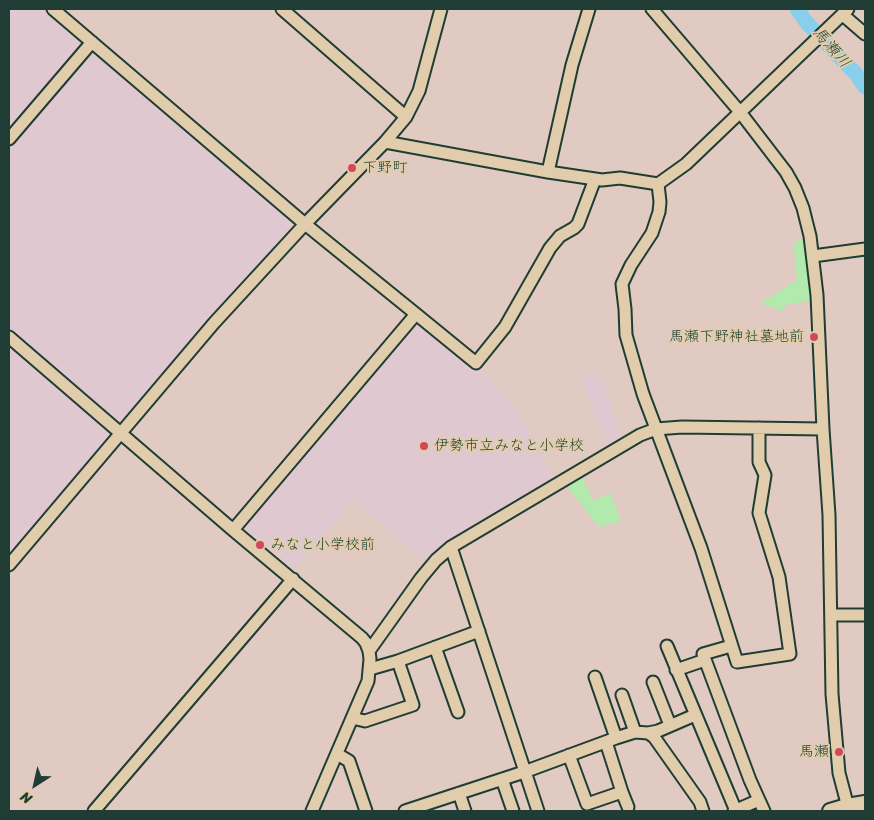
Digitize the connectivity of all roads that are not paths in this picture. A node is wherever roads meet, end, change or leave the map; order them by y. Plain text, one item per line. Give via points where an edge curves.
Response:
1 (52, 9) edge
2 (282, 9) edge
3 (441, 9) edge
4 (589, 9) edge
5 (652, 9) edge
6 (841, 12) edge
7 (865, 34) edge
8 (92, 42) junction
9 (740, 112) junction
10 (406, 117) junction
11 (9, 139) edge
12 (385, 142) junction
13 (548, 172) junction
14 (595, 179) junction
15 (658, 184) junction
16 (305, 224) junction
17 (865, 249) edge
18 (813, 256) junction
19 (416, 314) junction
20 (9, 337) edge
21 (759, 428) junction
22 (656, 429) junction
23 (823, 429) junction
24 (121, 434) junction
25 (233, 530) junction
26 (451, 546) junction
27 (9, 565) edge
28 (293, 578) junction
29 (831, 615) junction
30 (865, 615) edge
31 (479, 631) junction
32 (667, 646) dead end
33 (731, 646) junction
34 (435, 647) junction
35 (369, 651) junction
36 (705, 660) junction
37 (398, 661) junction
38 (370, 669) junction
39 (676, 670) junction
40 (596, 677) dead end
41 (653, 682) dead end
42 (622, 695) dead end
43 (458, 712) dead end
44 (695, 715) junction
45 (352, 718) junction
46 (670, 724) junction
47 (635, 732) junction
48 (648, 733) junction
49 (611, 740) junction
50 (337, 754) junction
51 (570, 755) junction
52 (524, 772) junction
53 (502, 779) junction
54 (622, 792) junction
55 (460, 793) junction
56 (759, 800) junction
57 (865, 803) edge
58 (628, 807) dead end
59 (848, 808) edge
60 (94, 811) edge
61 (312, 811) edge
62 (366, 811) edge
63 (405, 811) edge
64 (465, 811) edge
65 (514, 811) edge
66 (538, 811) edge
67 (703, 811) edge
68 (735, 811) edge
69 (764, 811) edge
70 (830, 811) edge

1 - 8 street
2 - 10 street
3 - 10 street via 419,91
4 - 13 street via 572,65
5 - 9 street
6 - 7 street
6 - 9 street via 826,31
8 - 11 street
8 - 16 street
9 - 15 street via 686,164
9 - 18 street via 796,188 806,217
10 - 12 street
12 - 13 street
12 - 16 street
13 - 14 street
14 - 15 street via 620,178
14 - 19 street via 578,224 560,236 550,248 505,327 476,363
15 - 22 street via 660,207 652,233 622,284 626,335 642,394
16 - 19 street
16 - 24 street via 214,323
17 - 18 street
18 - 23 street
19 - 25 street
20 - 24 street
21 - 22 street
21 - 23 street
21 - 33 street via 759,462 765,475 759,513 779,577 790,654 737,662
22 - 26 street via 619,446
22 - 33 street via 701,548
23 - 29 street
24 - 25 street
24 - 27 street
25 - 28 street
26 - 31 street
26 - 35 street via 421,578
28 - 35 street via 362,638
28 - 60 street
29 - 30 street
29 - 59 street via 832,694 839,773
31 - 34 street
31 - 52 street
32 - 39 street
33 - 36 street via 703,654
34 - 37 street
34 - 43 street
35 - 38 street
36 - 39 street
36 - 56 street
37 - 38 street
37 - 45 street via 413,705 365,721
38 - 45 street
39 - 44 street
40 - 49 street
41 - 46 street
42 - 47 street
44 - 46 street
44 - 68 street
45 - 50 street
46 - 48 street
47 - 48 street
47 - 49 street
48 - 67 street via 700,802
49 - 51 street
49 - 54 street
50 - 61 street
50 - 62 street via 348,761
51 - 52 street
51 - 54 street via 586,804
52 - 53 street
52 - 66 street
53 - 55 street
53 - 65 street
54 - 58 street
55 - 63 street
55 - 64 street
56 - 68 street
56 - 69 street
57 - 59 main road
59 - 70 main road

